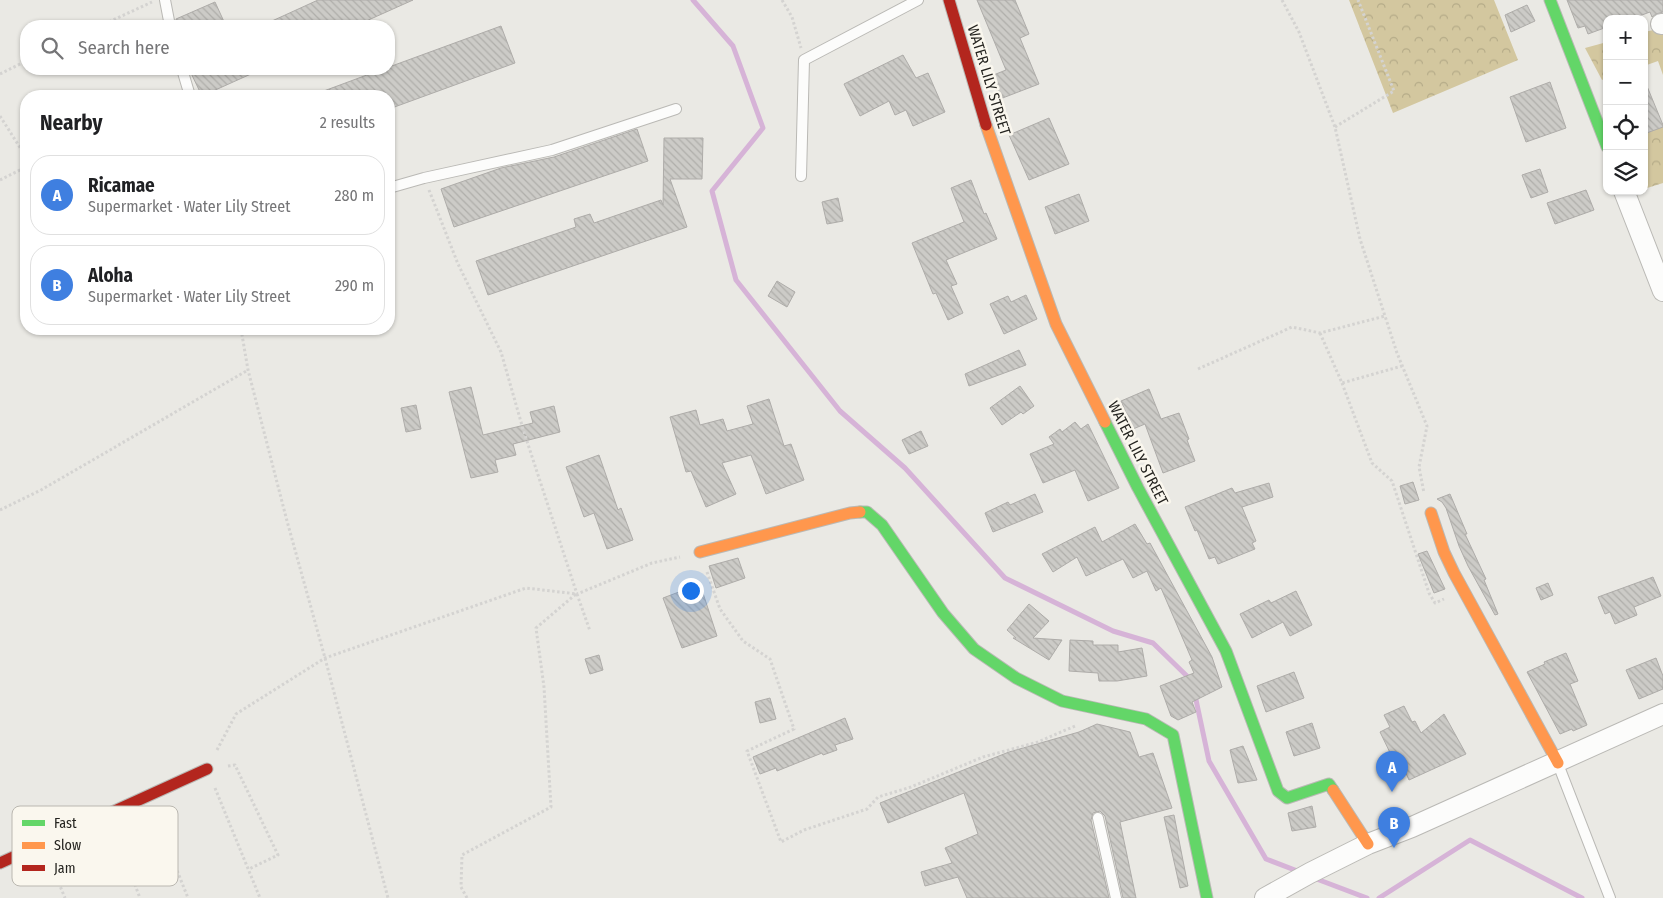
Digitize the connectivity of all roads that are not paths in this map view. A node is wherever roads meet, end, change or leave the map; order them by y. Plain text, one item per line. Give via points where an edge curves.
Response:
1 (165, 0) edge
2 (918, 0) edge
3 (949, 0) edge
4 (1550, 0) edge
5 (169, 20) edge
6 (184, 75) edge
7 (188, 90) edge
8 (676, 109) dead end
9 (1603, 137) edge
10 (801, 176) dead end
11 (395, 186) edge
12 (1626, 195) edge
13 (1663, 291) edge
14 (1431, 513) dead end
15 (700, 552) road end
16 (1663, 714) edge
17 (1558, 763) junction
18 (207, 769) road end
19 (125, 806) edge
20 (1098, 818) dead end
21 (1368, 844) junction
22 (12, 857) edge
23 (0, 862) edge
24 (1272, 894) edge
25 (1116, 898) edge
26 (1207, 898) edge
27 (1610, 898) edge

1 - 5 lane
2 - 10 lane via 804,60
3 - 21 street, WATER LILY STREET via 989,135 1056,324 1138,488 1226,651 1278,791 1287,798 1329,784
4 - 9 street
6 - 7 lane
8 - 11 lane via 552,150
12 - 13 street
14 - 17 street via 1454,573
15 - 26 street via 850,513 867,512 882,525 943,613 974,649 1016,678 1062,701 1146,718 1173,734
16 - 17 street
17 - 21 street via 1412,828
17 - 27 lane
18 - 19 street
20 - 25 lane
21 - 24 street
22 - 23 street

